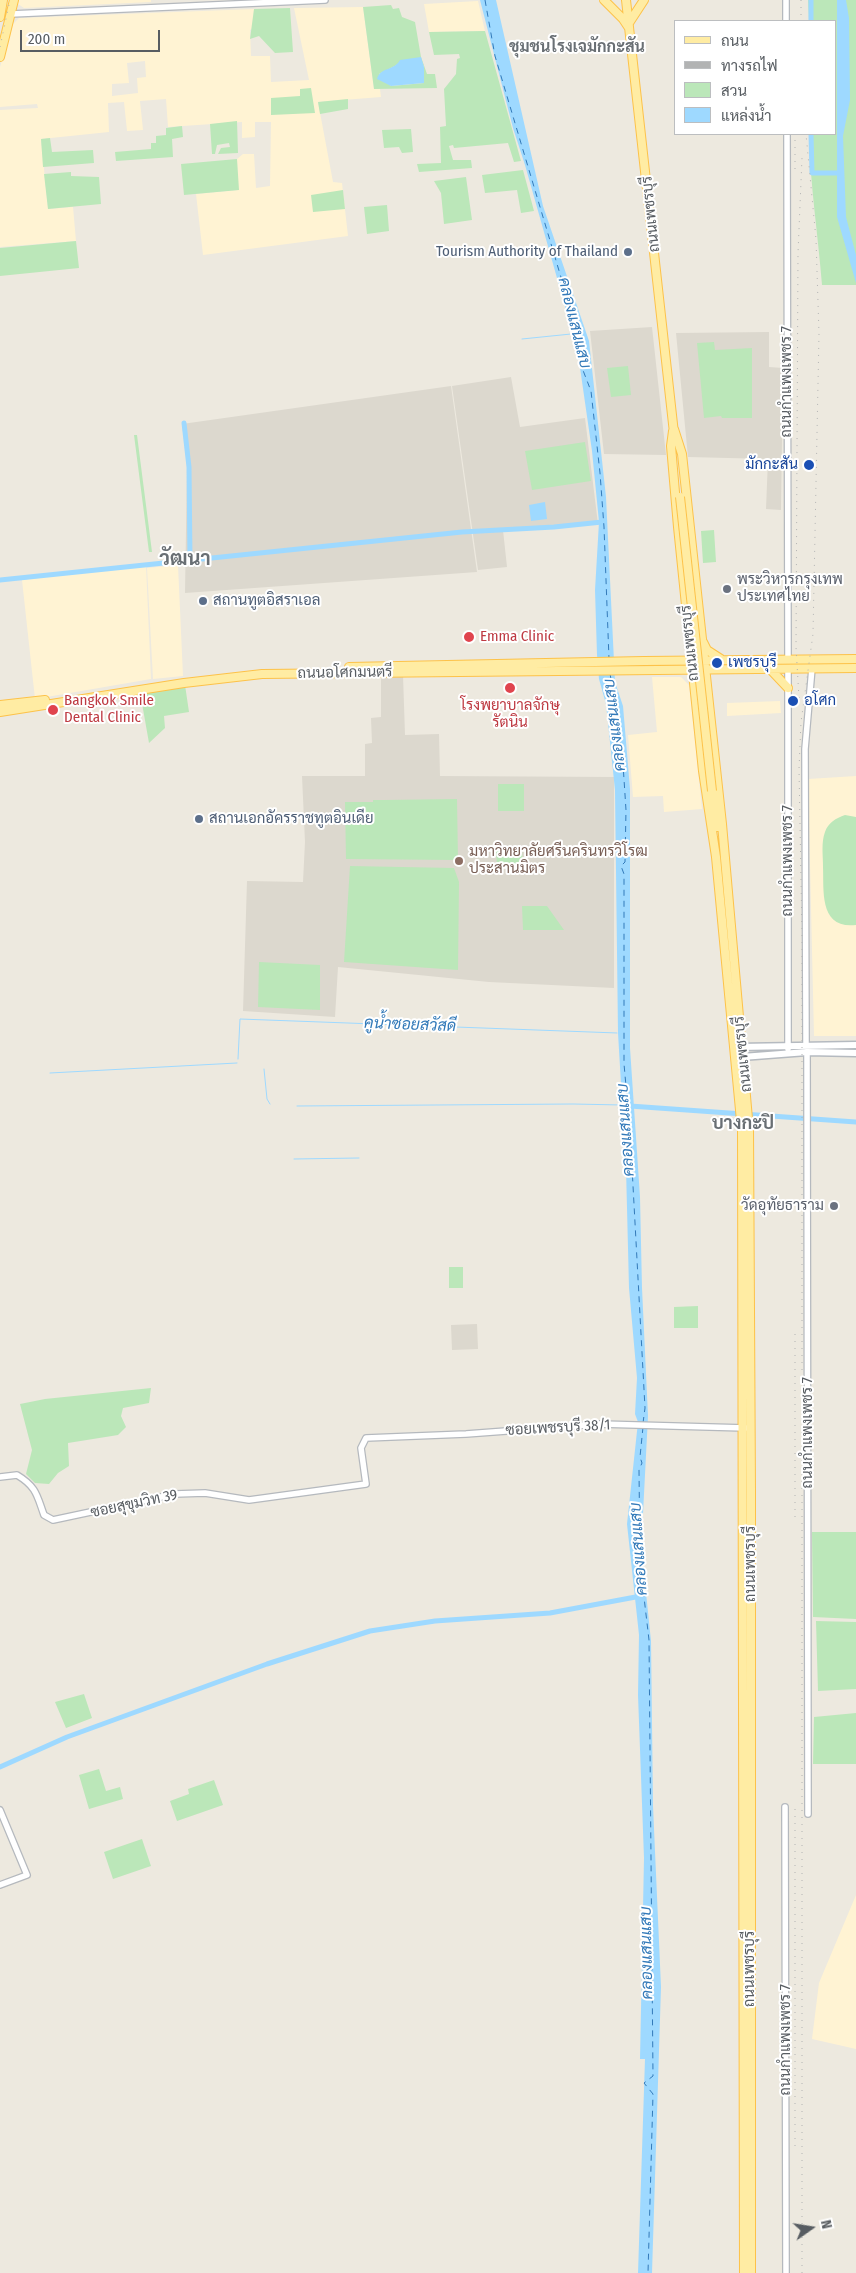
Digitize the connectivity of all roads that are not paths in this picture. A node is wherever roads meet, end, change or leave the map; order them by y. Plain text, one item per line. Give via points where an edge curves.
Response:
1 (3, 0) edge
2 (14, 0) edge
3 (325, 0) edge
4 (604, 0) edge
5 (626, 0) edge
6 (644, 0) edge
7 (786, 0) edge
8 (11, 14) junction
9 (0, 16) edge
10 (786, 20) edge
11 (630, 26) junction
12 (0, 58) edge
13 (787, 135) edge
14 (674, 429) junction
15 (687, 610) junction
16 (699, 610) junction
17 (702, 640) junction
18 (691, 641) junction
19 (856, 659) edge
20 (723, 660) junction
21 (704, 664) junction
22 (676, 665) junction
23 (693, 665) junction
24 (788, 665) junction
25 (569, 666) junction
26 (812, 668) junction
27 (856, 668) edge
28 (730, 669) junction
29 (770, 669) junction
30 (706, 684) junction
31 (695, 686) junction
32 (788, 688) junction
33 (0, 705) edge
34 (0, 712) edge
35 (710, 720) junction
36 (698, 722) junction
37 (718, 826) junction
38 (725, 856) junction
39 (716, 857) junction
40 (806, 1044) junction
41 (788, 1045) junction
42 (856, 1045) edge
43 (759, 1046) junction
44 (738, 1047) junction
45 (807, 1052) junction
46 (856, 1053) edge
47 (788, 1054) junction
48 (760, 1056) junction
49 (742, 1057) junction
50 (745, 1117) junction
51 (747, 1428) junction
52 (366, 1438) joint
53 (0, 1477) edge
54 (786, 1807) dead end
55 (0, 1810) edge
56 (808, 1814) dead end
57 (0, 1885) edge
58 (747, 2038) junction
59 (744, 2273) edge
60 (751, 2273) edge
61 (786, 2273) edge

1 - 9 main road
2 - 8 main road
3 - 8 street
4 - 11 main road
5 - 11 main road, ถนนเพชรบุรี
6 - 11 main road
7 - 10 street
8 - 9 main road
8 - 12 main road
11 - 14 main road, ถนนเพชรบุรี
13 - 24 street, ถนนกำแพงเพชร 7
14 - 15 main road, ถนนเพชรบุรี via 672,461
14 - 16 main road, ถนนเพชรบุรี via 682,454
14 - 37 main road, ถนนเพชรบุรี, bridge
15 - 16 main road via 695,615
15 - 18 main road, ถนนเพชรบุรี
16 - 17 main road, ถนนเพชรบุรี
17 - 20 main road via 707,650
17 - 21 main road, ถนนเพชรบุรี
18 - 22 main road via 688,653
18 - 23 main road, ถนนเพชรบุรี
19 - 24 main road
20 - 21 main road
20 - 24 main road
21 - 23 main road, ถนนอโศกมนตรี
21 - 28 main road
21 - 30 main road, ถนนเพชรบุรี
22 - 23 main road, ถนนอโศกมนตรี
22 - 25 main road, ถนนอโศกมนตรี
22 - 31 main road
23 - 31 main road, ถนนเพชรบุรี
24 - 26 main road
24 - 29 main road
24 - 32 street, ถนนกำแพงเพชร 7
25 - 33 main road, ถนนอโศกมนตรี via 249,669
25 - 34 main road, ถนนอโศกมนตรี via 254,674
26 - 27 main road
26 - 40 street, ถนนกำแพงเพชร 7 via 805,749
28 - 29 main road
28 - 30 main road via 714,674
29 - 32 main road
30 - 35 main road, ถนนเพชรบุรี
31 - 36 main road, ถนนเพชรบุรี
32 - 41 street, ถนนกำแพงเพชร 7
35 - 36 main road via 705,716
35 - 38 main road, ถนนเพชรบุรี
36 - 39 main road, ถนนเพชรบุรี
37 - 38 main road, ถนนเพชรบุรี
37 - 39 main road, ถนนเพชรบุรี
38 - 44 main road, ถนนเพชรบุรี
39 - 44 main road, ถนนเพชรบุรี
40 - 41 main road
40 - 42 main road
41 - 43 main road
41 - 47 street, ถนนกำแพงเพชร 7
43 - 44 main road
43 - 48 main road via 756,1052
44 - 49 main road, ถนนเพชรบุรี
44 - 50 main road, ถนนเพชรบุรี
45 - 46 main road
45 - 47 main road
45 - 56 street, ถนนกำแพงเพชร 7
47 - 48 main road
48 - 49 main road
49 - 50 main road, ถนนเพชรบุรี
50 - 51 main road, ถนนเพชรบุรี
51 - 52 street, ซอยเพชรบุรี 38/1 via 578,1425
51 - 58 main road, ถนนเพชรบุรี
52 - 53 street, ซอยสุขุมวิท 39 via 361,1448 366,1484 249,1500 205,1493 175,1494 53,1520 44,1515 31,1486 17,1475
54 - 61 street, ถนนกำแพงเพชร 7
55 - 57 street via 27,1875
58 - 59 main road, ถนนเพชรบุรี
58 - 60 main road, ถนนเพชรบุรี

